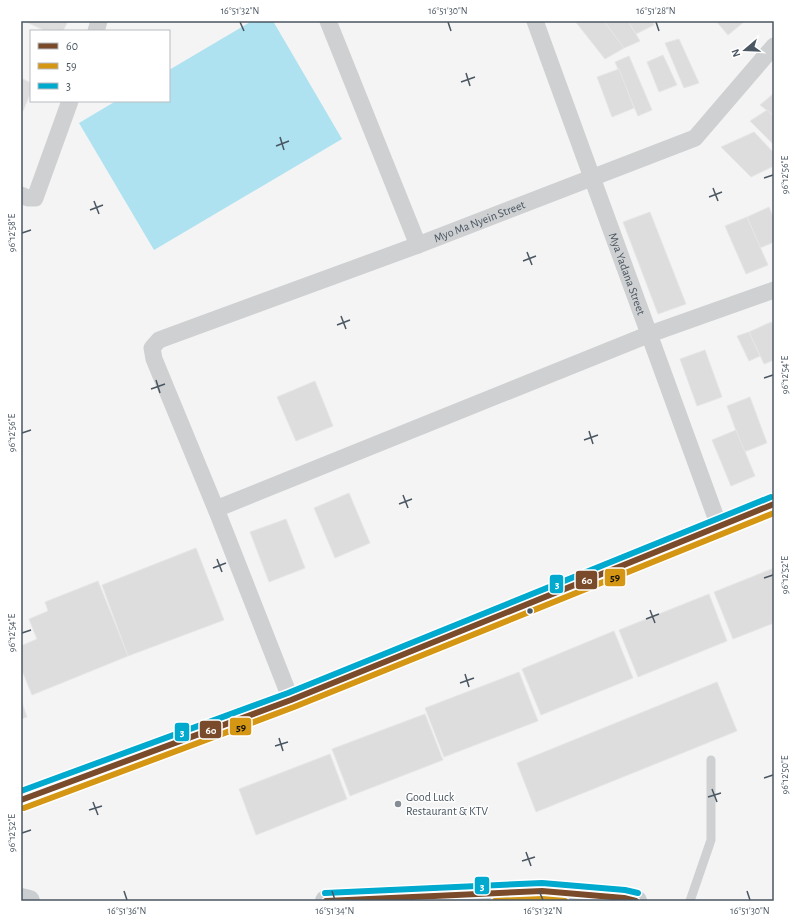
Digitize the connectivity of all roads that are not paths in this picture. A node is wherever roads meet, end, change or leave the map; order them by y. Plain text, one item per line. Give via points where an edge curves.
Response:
1 (328, 21) edge
2 (535, 21) edge
3 (774, 46) edge
4 (70, 102) edge
5 (592, 177) junction
6 (21, 195) edge
7 (418, 245) junction
8 (774, 290) edge
9 (650, 334) junction
10 (774, 504) edge
11 (216, 509) junction
12 (719, 526) junction
13 (291, 700) junction
14 (711, 760) dead end
15 (21, 800) edge
16 (490, 897) edge
17 (21, 899) edge
18 (29, 901) edge
19 (326, 901) edge
20 (636, 901) edge
21 (690, 901) edge

1 - 7 street
2 - 5 street, Mya Yadana Street
3 - 5 street, Myo Ma Nyein Street via 695,138
4 - 6 street via 35,198
5 - 7 street, Myo Ma Nyein Street
5 - 9 street, Mya Yadana Street
7 - 11 street, Myo Ma Nyein Street via 159,340 152,348 154,359
8 - 9 street
9 - 11 street
9 - 12 street, Mya Yadana Street
10 - 12 main road
11 - 13 street
12 - 13 main road
13 - 15 main road
14 - 21 lane via 711,840
16 - 19 main road via 352,898
16 - 20 main road via 542,891
17 - 18 main road

